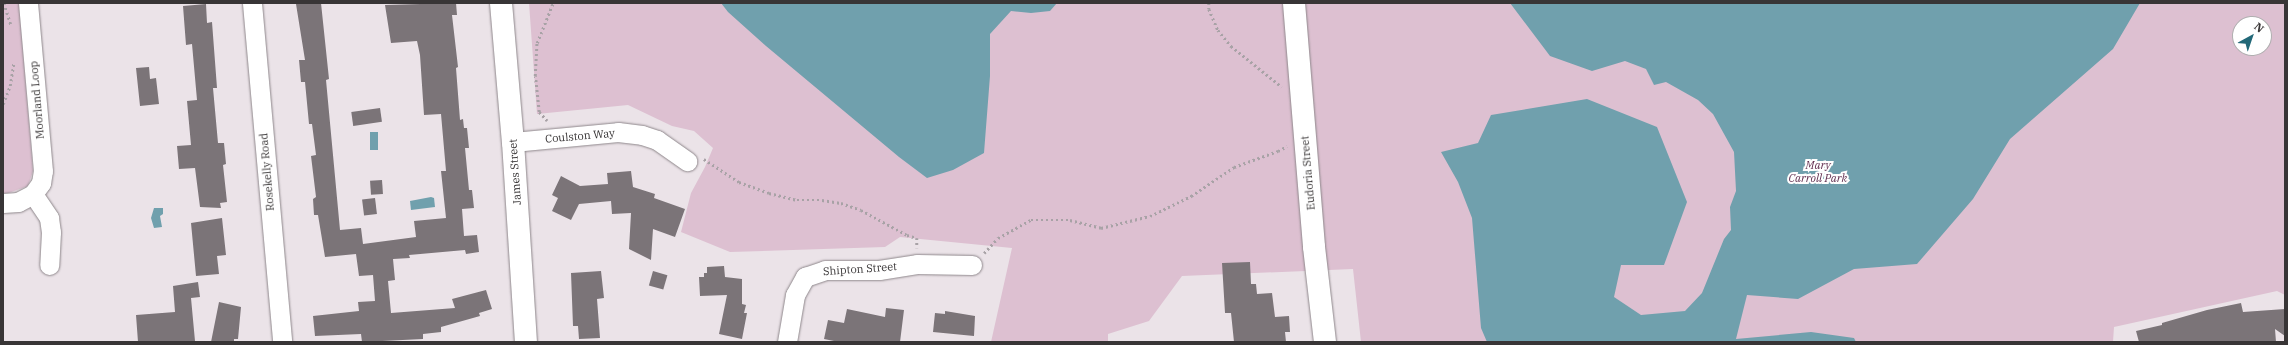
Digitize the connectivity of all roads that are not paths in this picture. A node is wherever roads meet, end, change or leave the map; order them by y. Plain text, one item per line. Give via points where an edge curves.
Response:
1 (28, 3) edge
2 (252, 3) edge
3 (501, 3) edge
4 (1294, 3) edge
5 (513, 142) junction
6 (686, 161) road end
7 (33, 194) junction
8 (3, 203) edge
9 (50, 265) dead end
10 (972, 265) road end
11 (282, 342) edge
12 (526, 342) edge
13 (787, 342) edge
14 (1325, 342) edge

1 - 7 street, Moorland Loop via 43,171 41,183
2 - 11 street, Rosekelly Road
3 - 5 street, James Street
4 - 14 street, Eudoria Street
5 - 6 street, Coulston Way via 618,132 658,140
5 - 12 street, James Street
7 - 8 street via 22,200
7 - 9 street via 49,218
10 - 13 street, Shipton Street via 917,264 879,270 825,270 804,277 795,295

